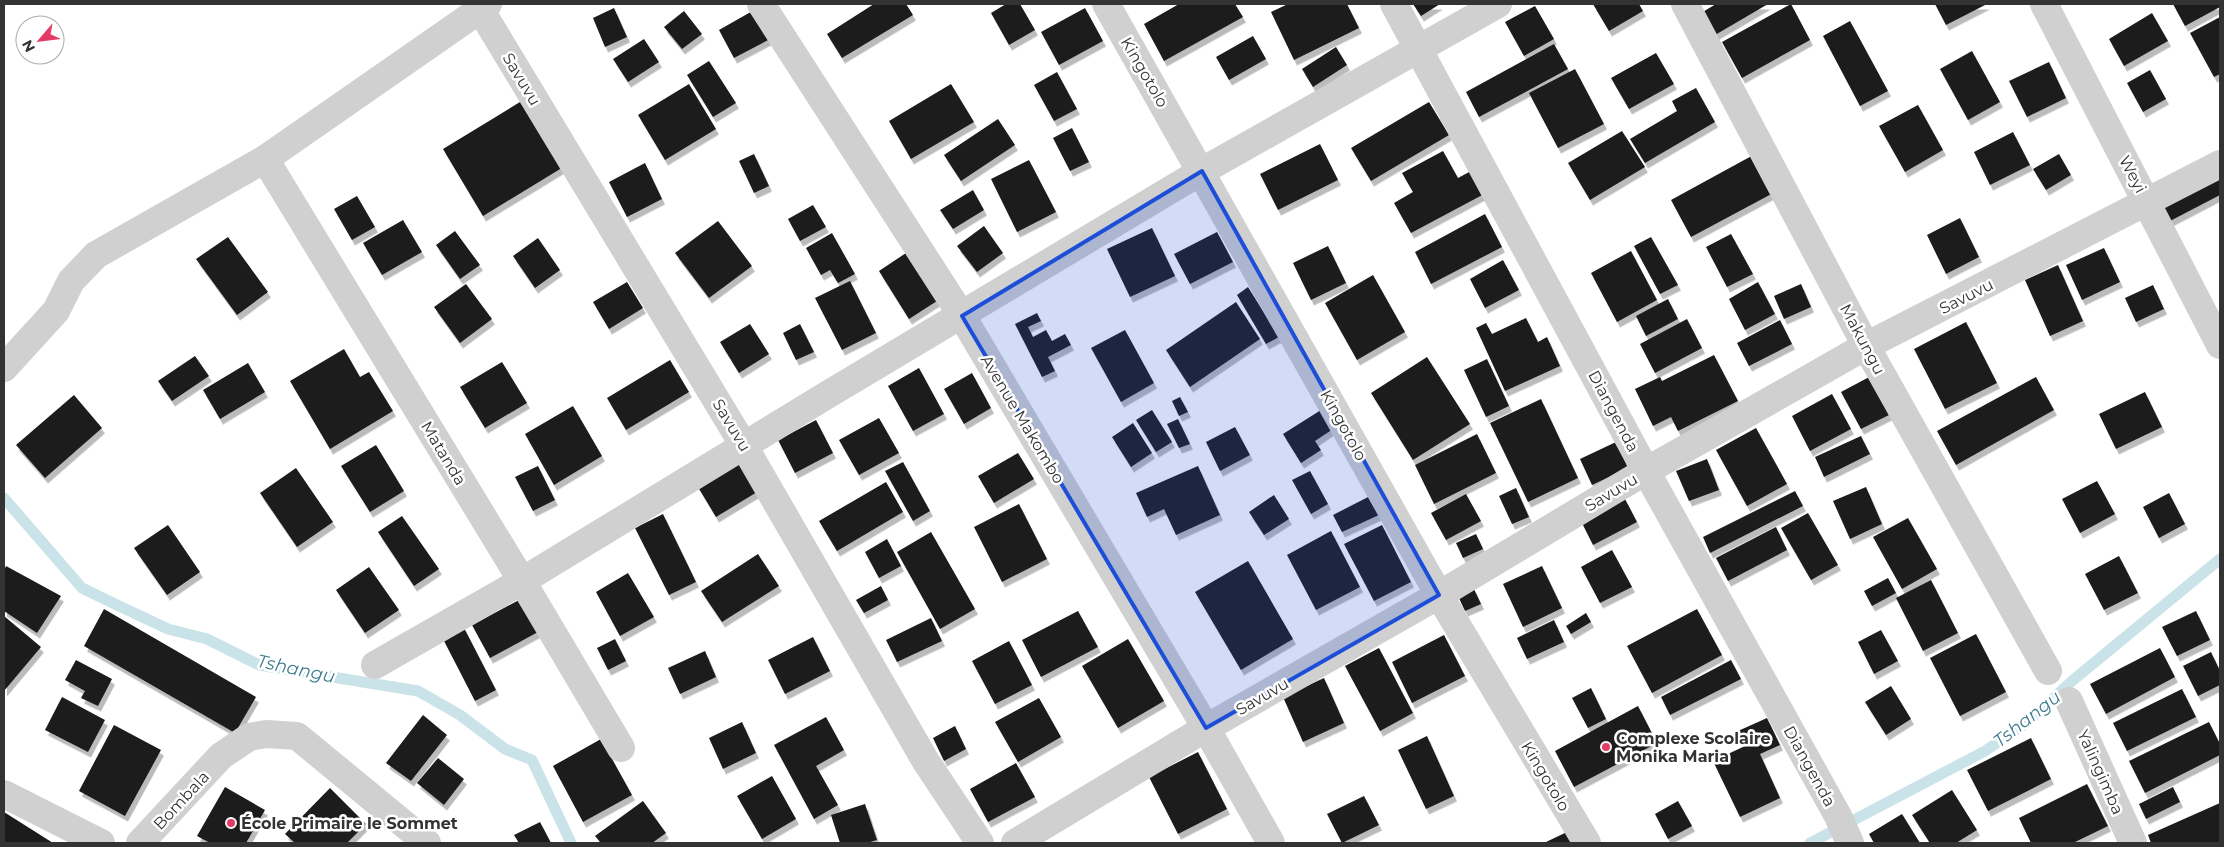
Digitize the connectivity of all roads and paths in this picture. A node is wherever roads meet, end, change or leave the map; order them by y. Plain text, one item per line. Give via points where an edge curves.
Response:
1 (761, 4) edge
2 (1106, 4) edge
3 (1394, 4) edge
4 (1498, 4) edge
5 (1684, 4) edge
6 (2044, 4) edge
7 (484, 6) edge
8 (1418, 48) junction
9 (265, 159) junction
10 (2220, 164) edge
11 (1202, 171) junction
12 (2148, 203) junction
13 (962, 316) junction
14 (2220, 345) edge
15 (1866, 346) junction
16 (4, 368) edge
17 (744, 446) junction
18 (1646, 470) junction
19 (522, 581) junction
20 (1439, 595) junction
21 (375, 665) dead end
22 (2048, 671) dead end
23 (2069, 701) dead end
24 (1206, 728) junction
25 (621, 748) dead end
26 (4, 794) edge
27 (1844, 831) edge
28 (101, 843) edge
29 (140, 843) edge
30 (427, 843) edge
31 (980, 843) edge
32 (1015, 843) edge
33 (1271, 843) edge
34 (1587, 843) edge
35 (2132, 843) edge

1 - 13 street, Avenue Makombo
2 - 11 street, Kingotolo
3 - 8 street, Diangenda
4 - 8 street
5 - 15 street, Makungu
6 - 12 street, Weyi
7 - 9 street
7 - 17 street, Savuvu
8 - 11 street
8 - 18 street, Diangenda
9 - 16 street via 96,255 71,281 56,311
9 - 19 street, Matanda
10 - 12 street, Savuvu
11 - 13 street
11 - 20 street, Kingotolo
12 - 14 street, Weyi
12 - 15 street, Savuvu
13 - 17 street
13 - 24 street, Avenue Makombo
15 - 18 street, Savuvu
15 - 22 street, Makungu
17 - 19 street
17 - 31 street, Savuvu via 925,760
18 - 20 street, Savuvu
18 - 27 street, Diangenda
19 - 21 street
19 - 25 street, Matanda
20 - 24 street, Savuvu
20 - 34 street, Kingotolo
23 - 35 street, Yalingimba
24 - 32 street, Savuvu
24 - 33 street, Avenue Makombo
26 - 28 street
29 - 30 street, Bombala via 221,756 249,737 266,734 297,736

